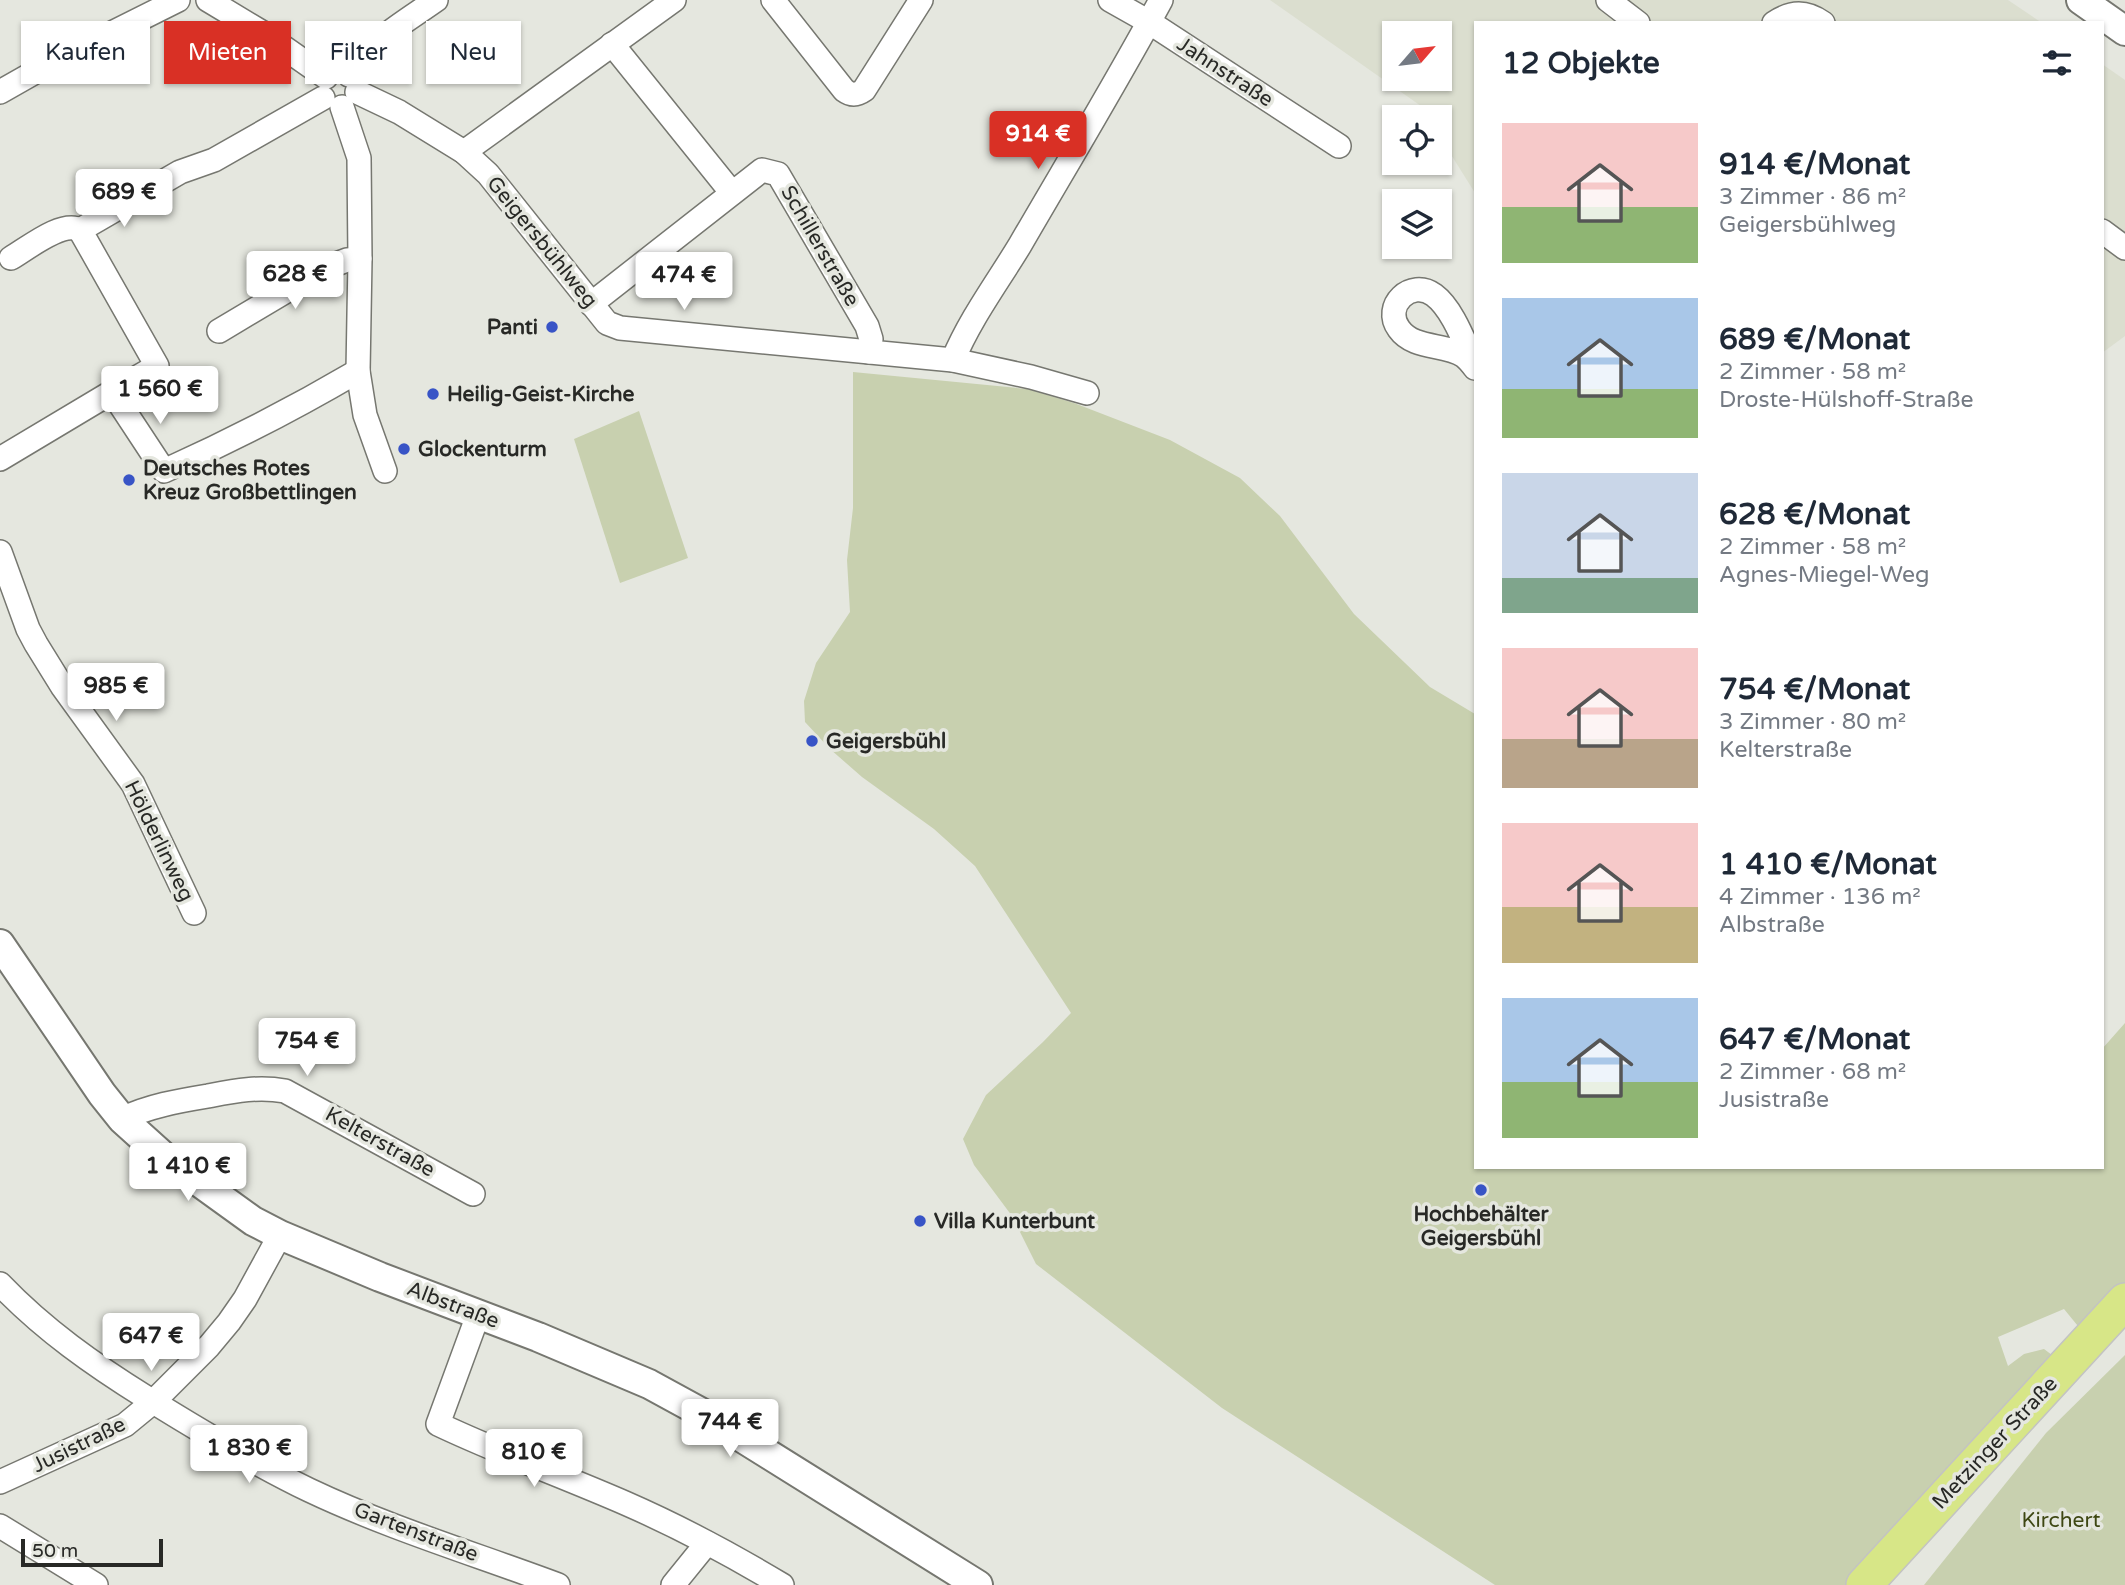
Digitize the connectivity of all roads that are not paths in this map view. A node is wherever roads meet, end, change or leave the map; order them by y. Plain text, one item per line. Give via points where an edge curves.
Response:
1 (178, 0) edge
2 (208, 0) edge
3 (436, 0) edge
4 (674, 0) edge
5 (773, 0) edge
6 (920, 0) edge
7 (1110, 0) edge
8 (1161, 0) edge
9 (1608, 0) edge
10 (2081, 0) edge
11 (1635, 21) edge
12 (1777, 21) edge
13 (1821, 21) edge
14 (1149, 22) junction
15 (2125, 31) edge
16 (612, 44) junction
17 (340, 90) junction
18 (0, 92) edge
19 (1339, 146) dead end
20 (464, 152) junction
21 (732, 193) junction
22 (80, 230) junction
23 (2104, 232) edge
24 (2125, 248) edge
25 (11, 258) dead end
26 (360, 259) junction
27 (591, 304) junction
28 (219, 331) dead end
29 (869, 352) junction
30 (953, 360) junction
31 (358, 371) junction
32 (111, 392) junction
33 (1087, 393) dead end
34 (0, 459) edge
35 (384, 471) dead end
36 (0, 552) edge
37 (194, 913) dead end
38 (0, 944) edge
39 (122, 1119) junction
40 (474, 1194) dead end
41 (280, 1235) junction
42 (0, 1284) edge
43 (2125, 1301) edge
44 (478, 1315) junction
45 (153, 1402) junction
46 (0, 1482) edge
47 (0, 1525) edge
48 (707, 1543) junction
49 (96, 1585) edge
50 (558, 1585) edge
51 (673, 1585) edge
52 (782, 1585) edge
53 (978, 1585) edge
54 (1864, 1585) edge

1 - 18 street
2 - 17 street, Geigersbühlweg via 274,40
3 - 17 street via 373,47 355,64
4 - 16 street
5 - 6 street via 851,95 864,90
7 - 14 street, Jahnstraße
8 - 14 street
9 - 11 street
10 - 15 street
12 - 13 street via 1800,13
14 - 19 street, Jahnstraße
14 - 30 street
16 - 20 street
16 - 21 street
17 - 20 street, Geigersbühlweg via 399,112
17 - 22 street via 214,160 180,172
17 - 26 street via 359,158
20 - 27 street, Geigersbühlweg via 488,174
21 - 27 street
21 - 29 street, Schillerstraße via 762,170 778,174 867,326
22 - 25 street via 60,229
22 - 32 street via 158,366
23 - 24 street
26 - 28 street via 323,269
26 - 31 street
27 - 29 street, Geigersbühlweg via 607,323 620,328
29 - 30 street, Geigersbühlweg
30 - 33 street, Geigersbühlweg
31 - 32 street via 292,410 164,471
31 - 35 street via 365,415
32 - 34 street
36 - 37 street, Hölderlinweg via 36,644 134,784
38 - 39 street, Albstraße
39 - 40 street, Kelterstraße via 159,1105 247,1089 285,1091
39 - 41 street, Albstraße via 163,1156 253,1221
41 - 44 street, Albstraße
41 - 45 street, Jusistraße via 229,1322
42 - 45 street, Gartenstraße via 44,1327
43 - 54 main road, Metzinger Straße
44 - 48 street via 438,1424
44 - 53 street, Albstraße via 660,1390
45 - 46 street, Jusistraße via 125,1425
45 - 50 street, Gartenstraße via 312,1491
47 - 49 street
48 - 51 street
48 - 52 street

